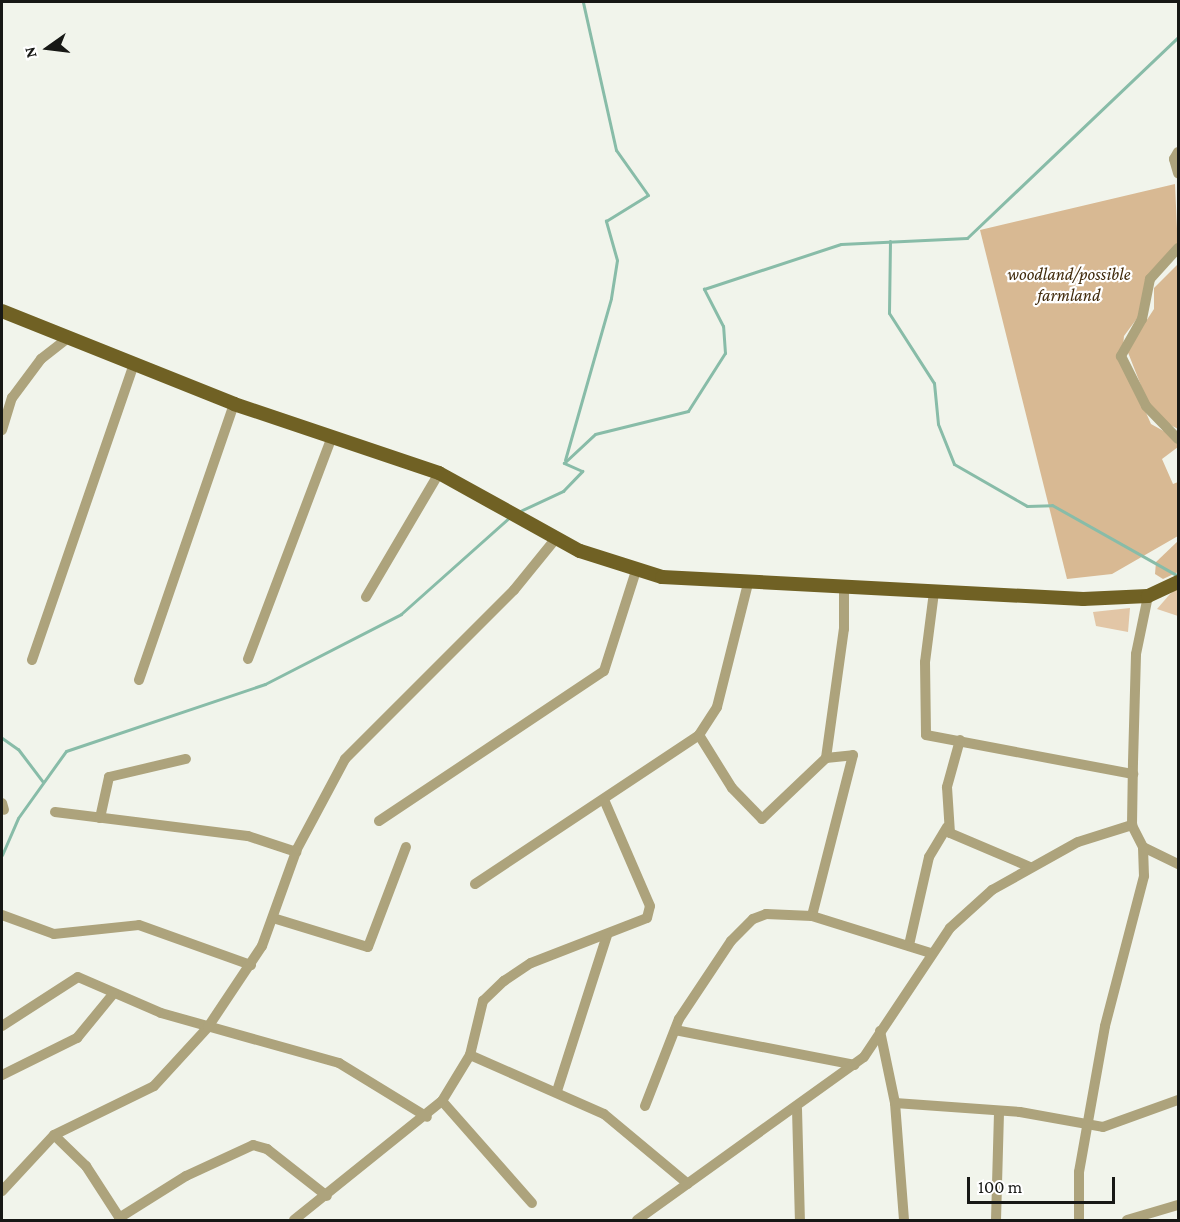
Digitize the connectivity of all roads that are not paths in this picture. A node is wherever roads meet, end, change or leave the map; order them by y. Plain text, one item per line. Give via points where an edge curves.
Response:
1 (1179, 152) edge
2 (1179, 173) edge
3 (1179, 249) edge
4 (2, 311) edge
5 (69, 337) junction
6 (134, 364) junction
7 (12, 398) junction
8 (234, 404) junction
9 (2, 405) edge
10 (2, 430) edge
11 (332, 437) junction
12 (1179, 439) edge
13 (439, 472) junction
14 (557, 537) junction
15 (636, 571) junction
16 (1179, 582) edge
17 (748, 584) junction
18 (844, 588) junction
19 (934, 592) junction
20 (1148, 596) junction
21 (366, 597) dead end
22 (248, 659) dead end
23 (32, 660) dead end
24 (139, 680) dead end
25 (699, 735) junction
26 (960, 740) junction
27 (826, 758) junction
28 (186, 759) dead end
29 (1133, 774) junction
30 (606, 802) junction
31 (55, 812) dead end
32 (100, 818) junction
33 (379, 820) dead end
34 (1132, 825) junction
35 (947, 826) junction
36 (406, 847) dead end
37 (1143, 847) junction
38 (296, 852) junction
39 (1179, 864) edge
40 (1029, 867) junction
41 (475, 884) dead end
42 (2, 915) edge
43 (812, 916) junction
44 (273, 918) junction
45 (607, 935) junction
46 (909, 945) junction
47 (931, 953) junction
48 (251, 965) junction
49 (114, 993) junction
50 (2, 1026) edge
51 (208, 1028) junction
52 (675, 1030) junction
53 (880, 1031) junction
54 (470, 1055) junction
55 (855, 1065) junction
56 (2, 1075) edge
57 (557, 1091) junction
58 (1179, 1100) edge
59 (442, 1101) junction
60 (895, 1103) junction
61 (645, 1106) dead end
62 (797, 1109) junction
63 (999, 1112) junction
64 (427, 1117) junction
65 (1087, 1125) junction
66 (54, 1135) junction
67 (688, 1184) junction
68 (2, 1191) edge
69 (327, 1196) junction
70 (532, 1203) dead end
71 (1179, 1205) edge
72 (120, 1219) edge
73 (294, 1221) edge
74 (637, 1221) edge
75 (801, 1221) edge
76 (904, 1221) edge
77 (996, 1221) edge
78 (1079, 1221) edge
79 (1127, 1221) edge

1 - 2 street via 1173,159
3 - 12 street via 1150,279 1142,319 1121,356 1146,406
4 - 5 main road
5 - 6 main road
5 - 7 street via 41,359
6 - 8 main road
6 - 23 street
7 - 9 street
7 - 10 street
8 - 11 main road
8 - 24 street
11 - 13 main road
11 - 22 street
13 - 14 main road
13 - 21 street
14 - 15 main road
14 - 38 street via 514,590 345,759
15 - 17 main road
15 - 33 street via 604,671
16 - 20 main road
17 - 18 main road
17 - 25 street via 717,706
18 - 19 main road
18 - 27 street via 844,629
19 - 20 main road
19 - 26 street via 925,731
20 - 29 street via 1136,654
25 - 27 street via 732,788 762,819
25 - 30 street
26 - 29 street
26 - 35 street via 947,787
27 - 43 street via 854,757
28 - 32 street via 109,777
29 - 34 street
30 - 41 street
30 - 45 street via 650,906 647,918
31 - 32 street
32 - 38 street via 238,834
34 - 37 street
34 - 40 street via 1078,842
35 - 40 street via 973,845
35 - 46 street via 929,857
36 - 44 street via 368,947
37 - 39 street
37 - 65 street via 1140,897 1105,1026
38 - 44 street
40 - 47 street via 970,908
42 - 48 street via 54,934 139,925
43 - 46 street
43 - 52 street via 765,914 753,920 706,975
44 - 48 street
45 - 54 street via 531,963 504,981 483,1001
45 - 57 street
46 - 47 street
47 - 53 street
48 - 51 street
49 - 50 street via 78,977
49 - 51 street
49 - 56 street via 78,1038
51 - 64 street via 339,1063
51 - 66 street via 154,1086
52 - 55 street
52 - 61 street
53 - 55 street
53 - 60 street
54 - 57 street
54 - 59 street
55 - 62 street
57 - 67 street via 604,1114
58 - 65 street via 1120,1124
59 - 64 street
59 - 70 street
60 - 63 street
60 - 76 street
62 - 67 street
62 - 75 street
63 - 65 street
63 - 77 street
64 - 69 street
65 - 78 street via 1079,1172
66 - 68 street
66 - 72 street via 86,1166
67 - 74 street
69 - 72 street via 267,1149 253,1145 186,1176
69 - 73 street
71 - 79 street

